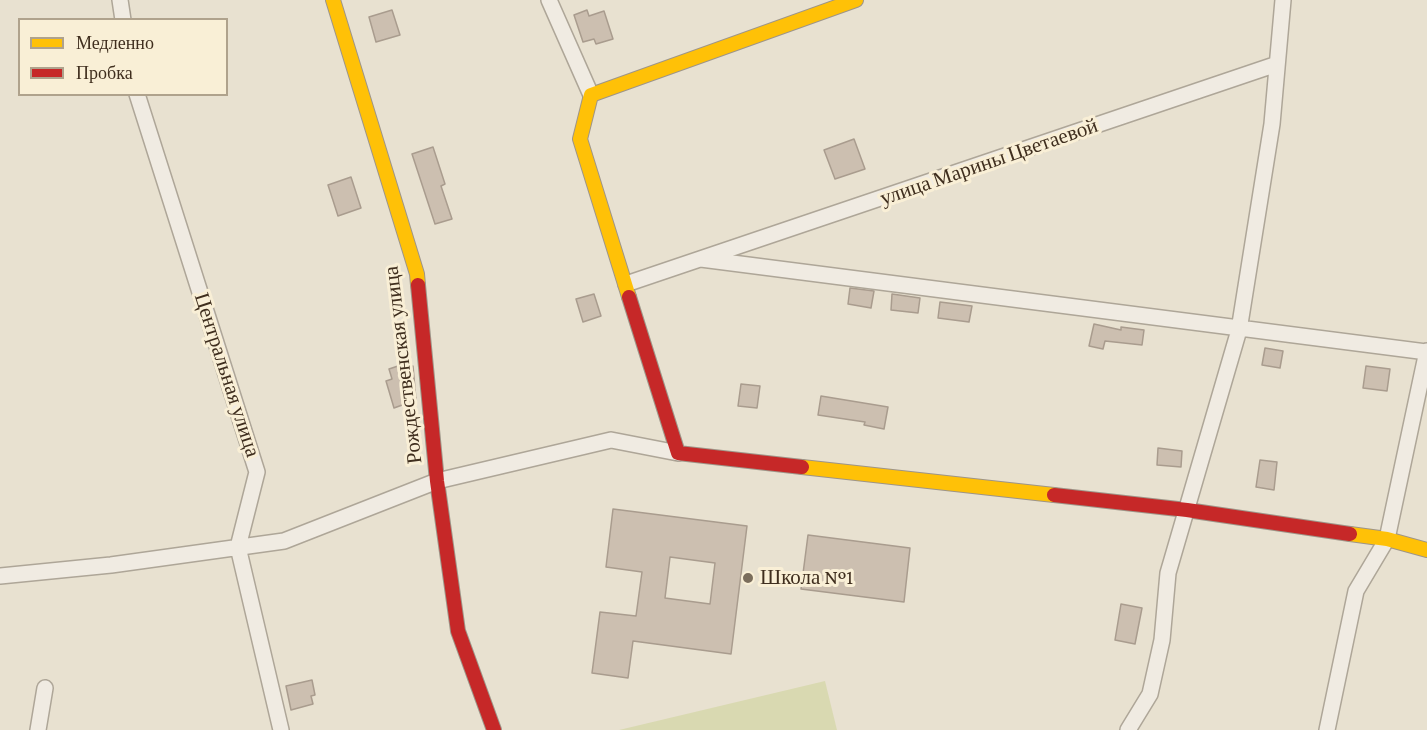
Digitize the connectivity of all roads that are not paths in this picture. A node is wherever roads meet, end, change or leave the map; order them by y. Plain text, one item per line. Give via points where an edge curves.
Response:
1 (120, 0) edge
2 (333, 0) edge
3 (549, 0) edge
4 (856, 0) edge
5 (1283, 0) edge
6 (123, 18) edge
7 (1277, 64) junction
8 (591, 95) junction
9 (138, 96) edge
10 (701, 259) junction
11 (626, 284) junction
12 (1239, 330) junction
13 (1427, 352) edge
14 (678, 453) junction
15 (437, 481) junction
16 (1187, 510) junction
17 (1387, 539) junction
18 (238, 547) junction
19 (1427, 550) edge
20 (0, 576) edge
21 (45, 688) dead end
22 (38, 730) edge
23 (281, 730) edge
24 (494, 730) edge
25 (1128, 730) edge
26 (1327, 730) edge

1 - 6 street
2 - 15 street, Рождественская улица via 417,274
3 - 8 street
4 - 8 street
5 - 7 street
7 - 10 street, улица Марины Цветаевой
7 - 12 street via 1272,124
8 - 11 street via 580,138
9 - 18 street, Центральная улица via 257,472
10 - 11 street, улица Марины Цветаевой
10 - 12 street, улица Марины Цветаевой
11 - 14 street
12 - 13 street, улица Марины Цветаевой
12 - 16 street
13 - 17 street
14 - 15 street via 611,440
14 - 16 street
15 - 18 street via 284,541
15 - 24 street, Рождественская улица via 458,631
16 - 17 street
16 - 25 street via 1168,573 1162,640 1150,694
17 - 19 street
17 - 26 street via 1356,591
18 - 20 street
18 - 23 street, Центральная улица
21 - 22 street

